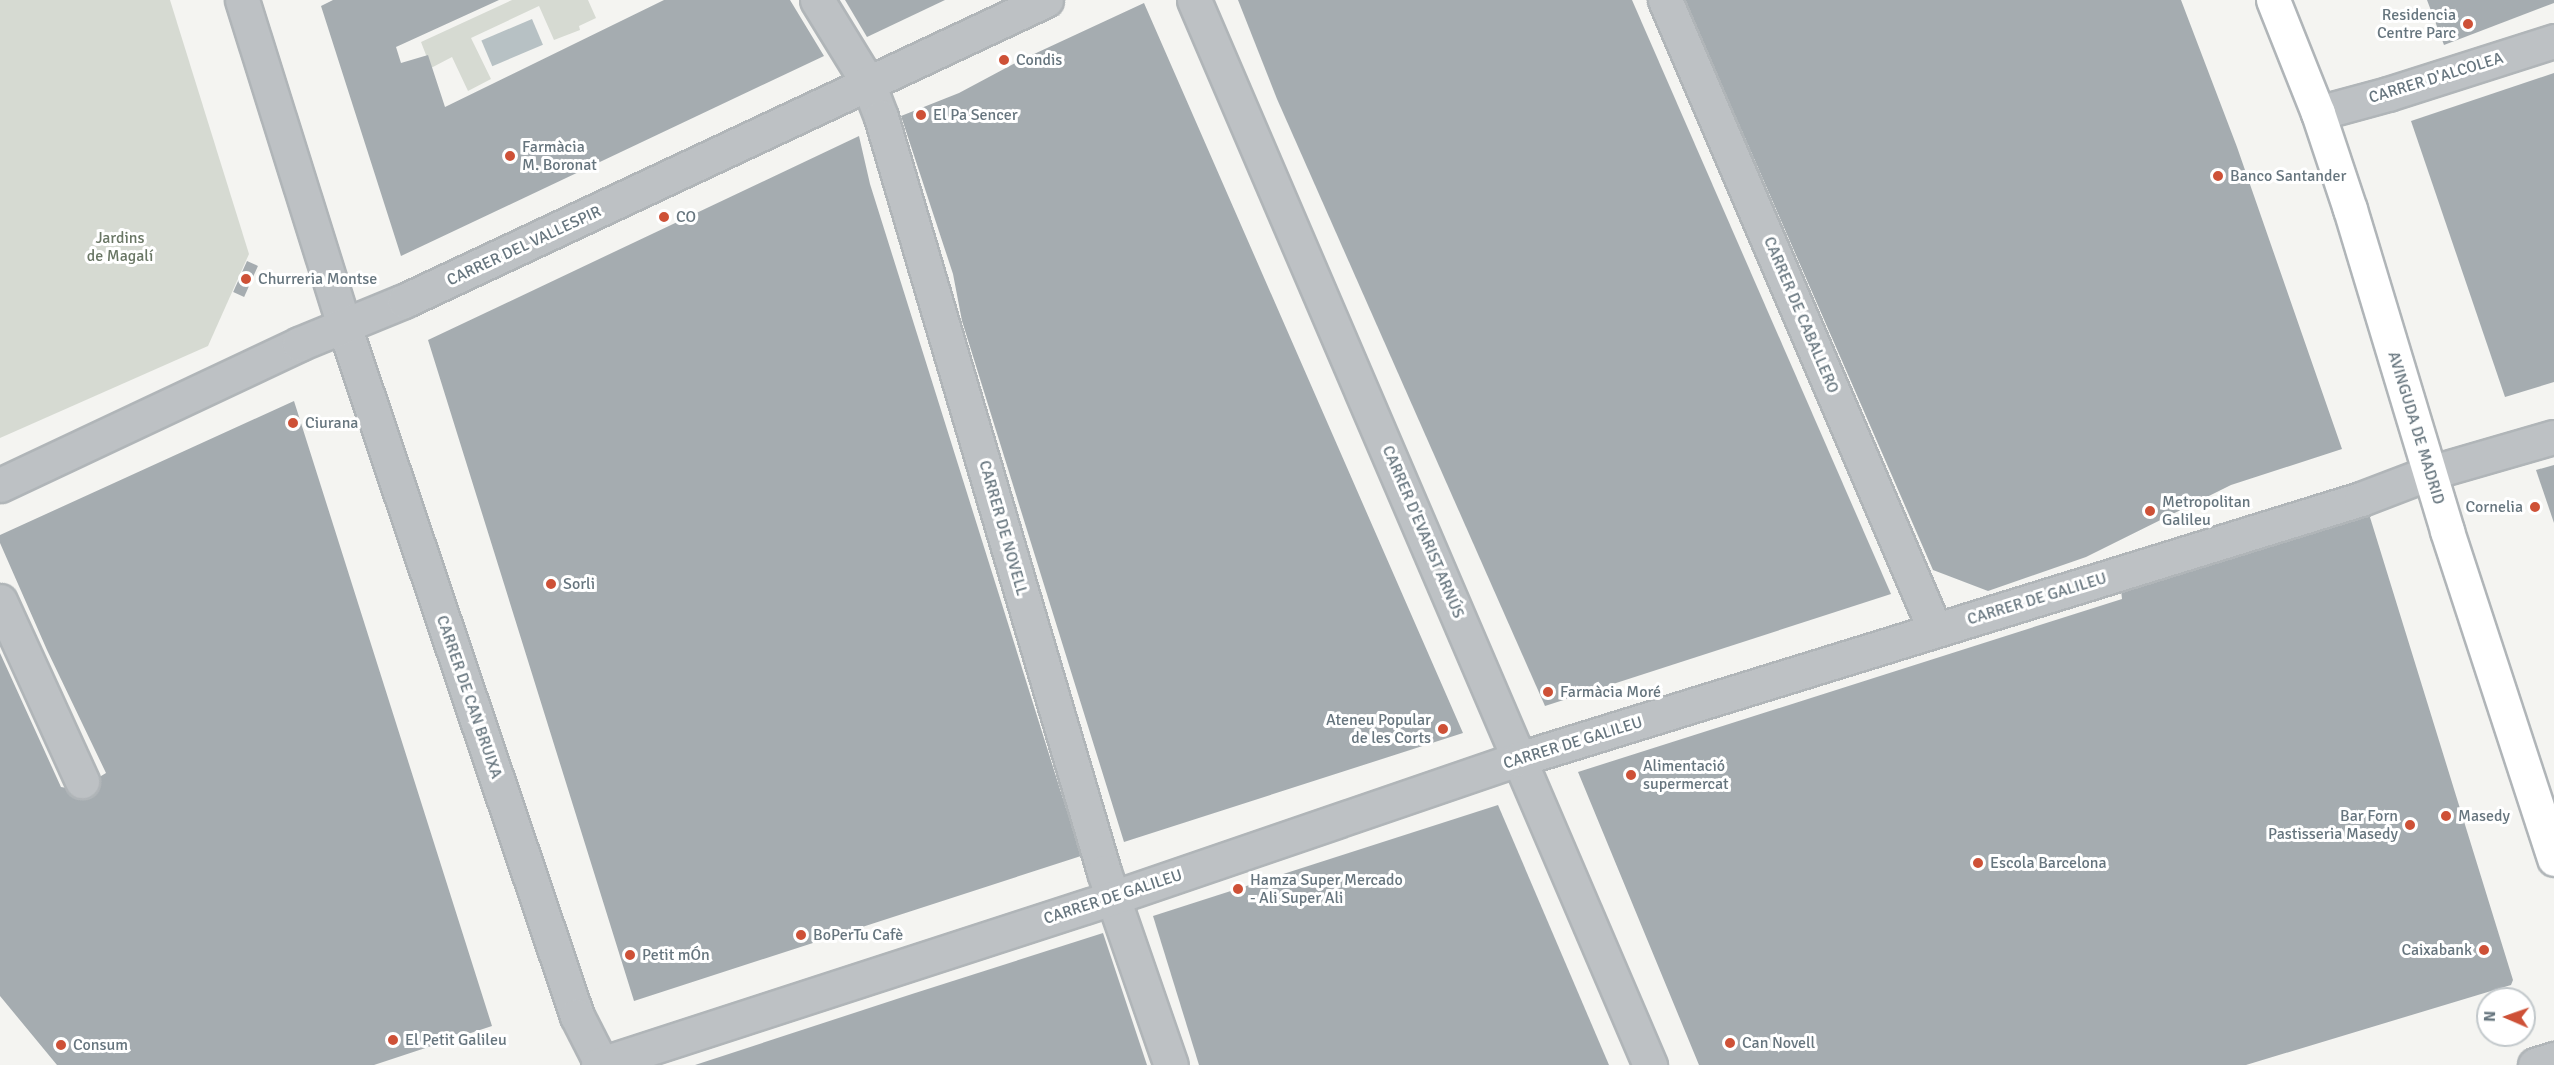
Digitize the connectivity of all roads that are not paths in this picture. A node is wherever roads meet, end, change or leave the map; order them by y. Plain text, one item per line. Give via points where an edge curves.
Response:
1 (242, 0) edge
2 (817, 0) edge
3 (1046, 0) edge
4 (1194, 0) edge
5 (1665, 0) edge
6 (2273, 0) edge
7 (2554, 41) edge
8 (868, 82) junction
9 (2318, 112) junction
10 (344, 326) junction
11 (2554, 437) edge
12 (2429, 473) junction
13 (0, 485) edge
14 (0, 602) edge
15 (1935, 630) junction
16 (1519, 759) junction
17 (82, 781) dead end
18 (2554, 859) edge
19 (1112, 898) junction
20 (2554, 1059) edge
21 (600, 1065) edge
22 (1171, 1065) edge
23 (1650, 1065) edge
24 (2535, 1065) edge

1 - 10 street, CARRER DE CAN BRUIXA
2 - 8 street, CARRER DE NOVELL
3 - 8 street, CARRER DEL VALLESPIR
4 - 16 street, CARRER D'EVARIST ARNÚS
5 - 15 street, CARRER DE CABALLERO
6 - 9 main road, AVINGUDA DE MADRID
7 - 9 street, CARRER D'ALCOLEA
8 - 10 street, CARRER DEL VALLESPIR via 642,191
8 - 19 street, CARRER DE NOVELL via 885,128
9 - 12 main road, AVINGUDA DE MADRID
10 - 13 street, CARRER DEL VALLESPIR
10 - 21 street, CARRER DE CAN BRUIXA via 577,1016
11 - 12 street, CARRER DE GALILEU
12 - 15 street, CARRER DE GALILEU via 2361,499
12 - 18 main road, AVINGUDA DE MADRID
14 - 17 street
15 - 16 street, CARRER DE GALILEU
16 - 19 street, CARRER DE GALILEU
16 - 23 street, CARRER D'EVARIST ARNÚS
19 - 21 street, CARRER DE GALILEU
19 - 22 street, CARRER DE NOVELL
20 - 24 street

